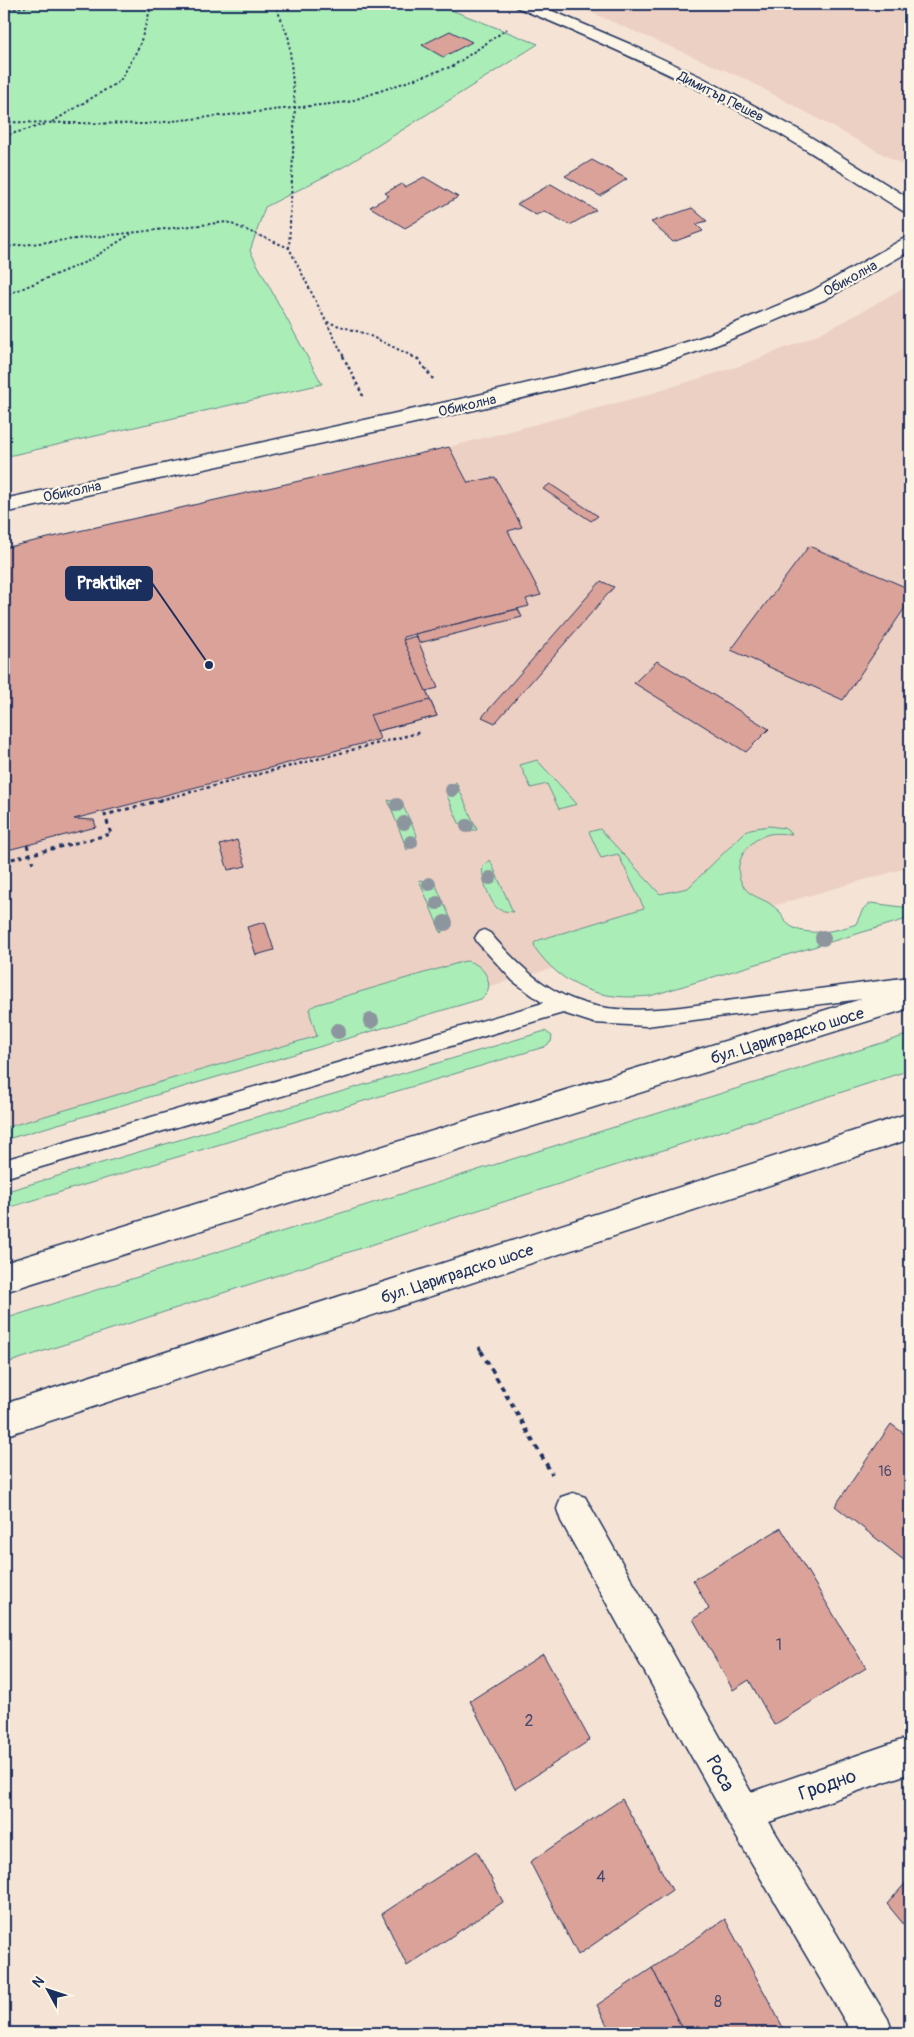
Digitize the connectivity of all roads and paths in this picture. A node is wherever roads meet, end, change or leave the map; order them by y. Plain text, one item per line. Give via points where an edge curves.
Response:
1 (45, 4) edge
2 (152, 4) edge
3 (275, 4) edge
4 (522, 4) edge
5 (895, 8) dead end
6 (4, 10) edge
7 (910, 14) edge
8 (512, 26) dead end
9 (295, 108) junction
10 (4, 122) edge
11 (50, 122) junction
12 (4, 136) edge
13 (910, 208) edge
14 (131, 233) junction
15 (910, 243) edge
16 (4, 247) edge
17 (289, 248) junction
18 (4, 296) edge
19 (326, 322) junction
20 (434, 381) dead end
21 (364, 396) dead end
22 (4, 506) edge
23 (421, 732) dead end
24 (27, 845) dead end
25 (30, 854) junction
26 (4, 862) edge
27 (32, 864) dead end
28 (484, 938) dead end
29 (910, 985) edge
30 (910, 996) edge
31 (564, 1005) junction
32 (910, 1126) edge
33 (4, 1169) edge
34 (4, 1278) edge
35 (479, 1348) dead end
36 (4, 1420) edge
37 (572, 1509) joint
38 (910, 1755) edge
39 (744, 1813) junction
40 (874, 2033) edge

1 - 6 path
2 - 11 path via 139,47 120,81
3 - 9 path via 288,39
4 - 13 main road, Димитър Пешев via 712,90 794,135
5 - 7 path
8 - 9 path via 453,66 348,102
9 - 11 path via 145,124
9 - 17 path
10 - 11 path
11 - 12 path
14 - 16 path
14 - 17 path via 227,222
14 - 18 path via 88,261
15 - 22 main road, Обиколна via 819,295 712,340 654,359 474,403
17 - 19 path
19 - 20 path via 366,334 418,359
19 - 21 path
23 - 25 path via 105,815 111,834
24 - 25 path
25 - 26 path
25 - 27 path
28 - 31 lane via 518,976
29 - 31 lane via 666,1017 622,1019
30 - 34 main road, бул. Цариградско шосе
31 - 33 lane
32 - 36 main road, бул. Цариградско шосе
35 - 37 path
37 - 39 main road, Роса
38 - 39 main road, Гродно
39 - 40 main road, Роса

